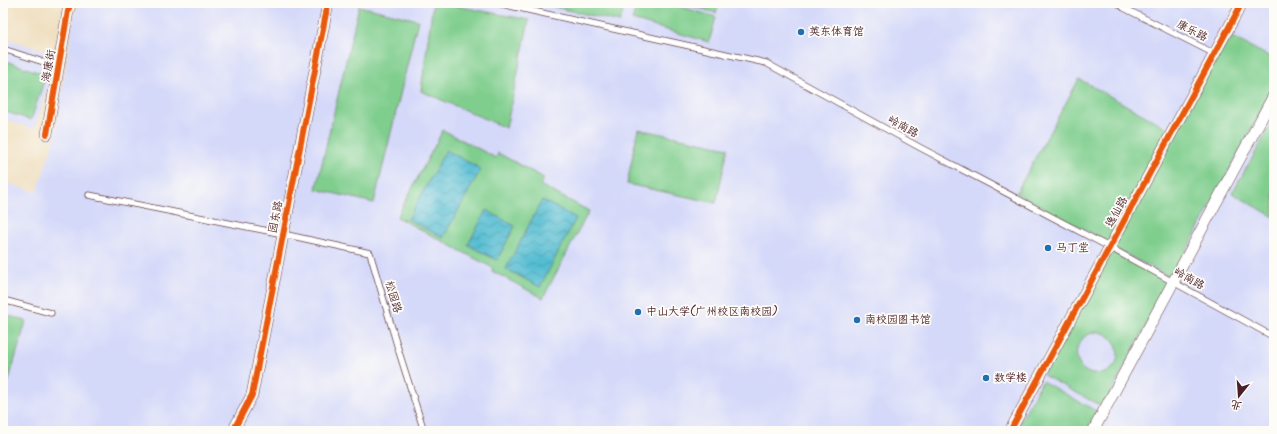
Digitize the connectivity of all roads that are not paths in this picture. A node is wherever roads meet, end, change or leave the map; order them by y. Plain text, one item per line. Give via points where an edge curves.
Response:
1 (71, 3) edge
2 (328, 3) edge
3 (497, 3) edge
4 (1118, 3) edge
5 (1242, 3) edge
6 (3, 49) edge
7 (1215, 54) junction
8 (59, 67) junction
9 (1274, 95) edge
10 (47, 134) dead end
11 (89, 194) dead end
12 (283, 234) junction
13 (1109, 247) junction
14 (1173, 282) junction
15 (3, 300) edge
16 (51, 313) dead end
17 (1274, 337) edge
18 (233, 431) edge
19 (424, 431) edge
20 (1010, 431) edge
21 (1093, 431) edge

1 - 8 street, 海康街
2 - 12 street, 园东路
3 - 13 lane, 岭南路 via 766,63
4 - 7 lane, 康乐路
5 - 7 street, 逸仙路
6 - 8 lane
7 - 13 street, 逸仙路
8 - 10 street, 海康街
9 - 14 street
11 - 12 lane
12 - 18 street, 园东路 via 252,395
12 - 19 lane, 松园路 via 370,254
13 - 14 lane, 岭南路
13 - 20 street, 逸仙路
14 - 17 lane, 岭南路
14 - 21 street
15 - 16 lane

